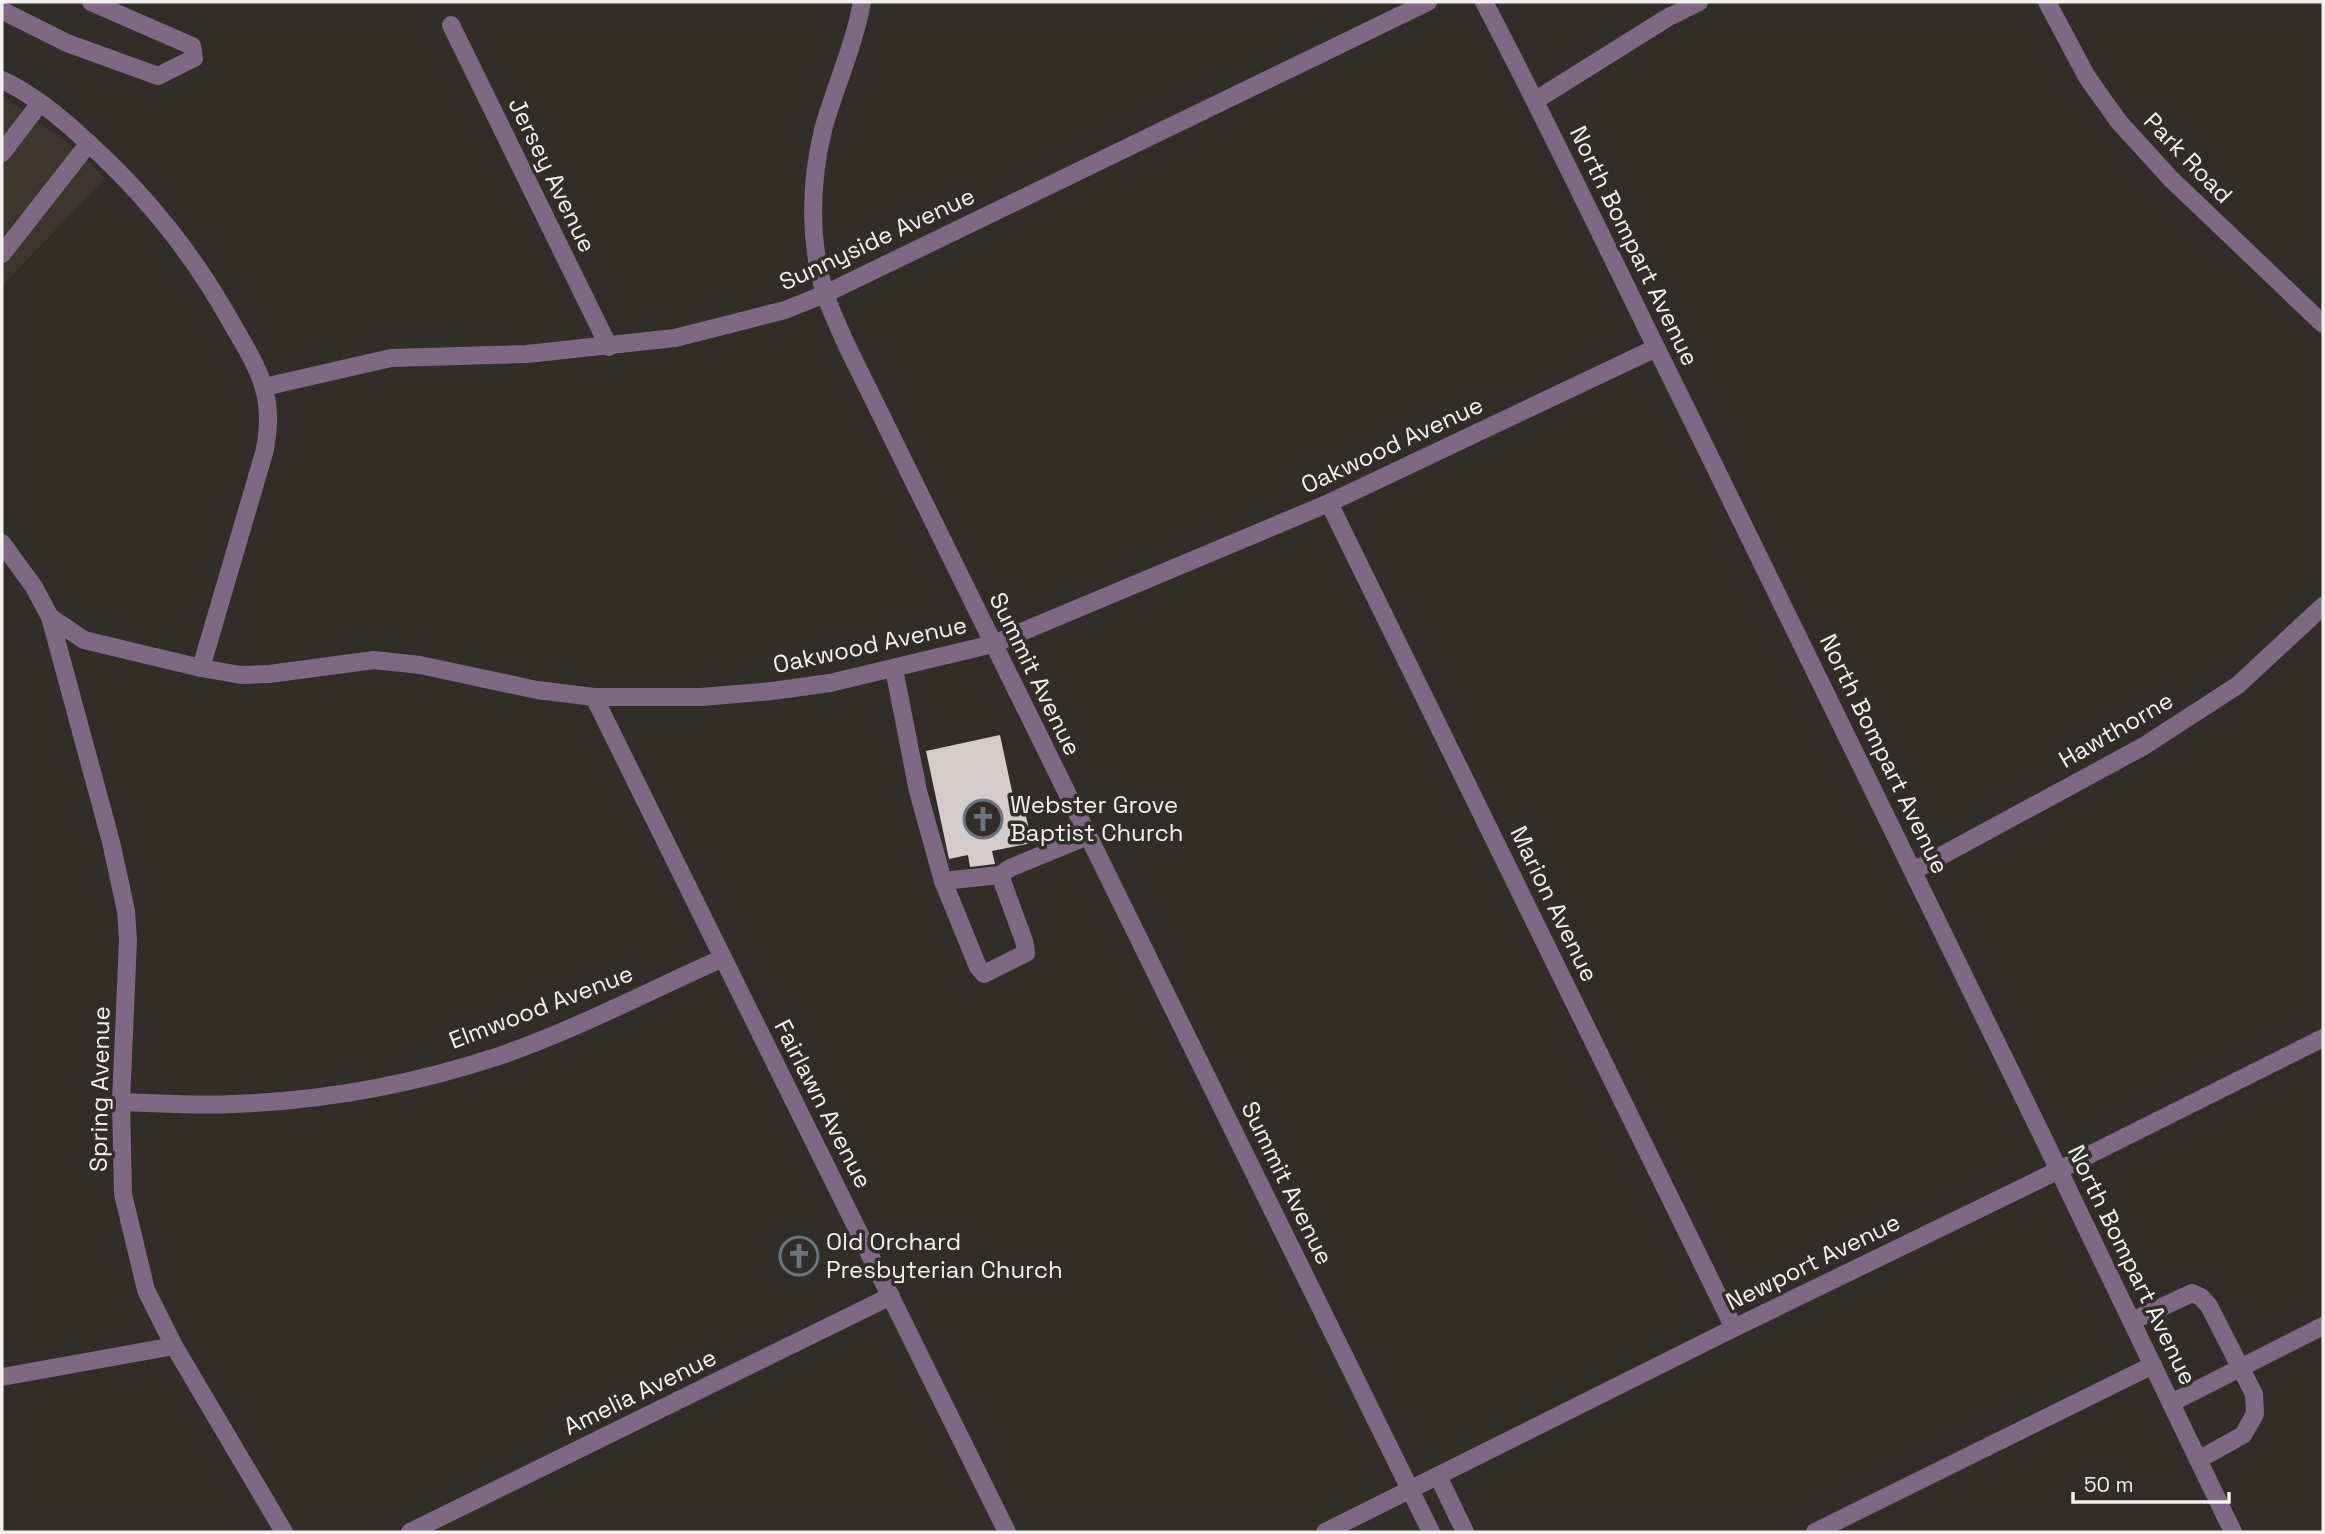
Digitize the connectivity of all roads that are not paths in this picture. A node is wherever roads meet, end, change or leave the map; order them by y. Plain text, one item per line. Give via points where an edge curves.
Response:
1 (91, 2) edge
2 (862, 2) edge
3 (1428, 2) edge
4 (1485, 2) edge
5 (1699, 2) edge
6 (2047, 2) edge
7 (4, 12) edge
8 (451, 25) dead end
9 (2, 80) edge
10 (1536, 100) junction
11 (40, 103) junction
12 (89, 143) junction
13 (2, 153) edge
14 (2, 254) edge
15 (825, 294) junction
16 (2323, 324) edge
17 (609, 347) junction
18 (1656, 348) junction
19 (264, 387) junction
20 (1329, 503) junction
21 (2, 543) edge
22 (2323, 606) edge
23 (50, 617) junction
24 (993, 644) junction
25 (201, 668) junction
26 (894, 669) junction
27 (594, 697) junction
28 (1088, 836) junction
29 (1915, 870) junction
30 (1000, 875) junction
31 (943, 881) junction
32 (723, 958) junction
33 (2323, 1038) edge
34 (121, 1102) junction
35 (2059, 1170) junction
36 (891, 1296) junction
37 (2132, 1321) junction
38 (2323, 1326) edge
39 (1734, 1328) junction
40 (174, 1346) junction
41 (2153, 1365) junction
42 (2241, 1367) junction
43 (2, 1377) edge
44 (2171, 1403) junction
45 (2198, 1460) junction
46 (1438, 1476) junction
47 (1411, 1489) junction
48 (284, 1532) edge
49 (410, 1532) edge
50 (1007, 1532) edge
51 (1325, 1532) edge
52 (1431, 1532) edge
53 (1465, 1532) edge
54 (1815, 1532) edge
55 (2233, 1532) edge

1 - 7 street via 192,46 194,58 158,76 67,43
2 - 15 street, Summit Avenue via 823,129 815,171 813,221
3 - 15 street, Sunnyside Avenue
4 - 10 street, North Bompart Avenue
5 - 10 street
6 - 16 street, Park Road via 2087,77 2119,122
8 - 17 street, Jersey Avenue
9 - 11 street
10 - 18 street, North Bompart Avenue
11 - 12 street
11 - 13 street
12 - 14 street
12 - 19 street via 145,198 195,262
15 - 17 street, Sunnyside Avenue via 732,325
15 - 24 street, Summit Avenue
17 - 19 street, Sunnyside Avenue via 391,358
18 - 20 street, Oakwood Avenue
18 - 29 street, North Bompart Avenue
19 - 25 street via 268,407 264,453
20 - 24 street, Oakwood Avenue
20 - 39 street, Marion Avenue
21 - 23 street, Oakwood Avenue
22 - 29 street, Hawthorne via 2238,685 2144,746
23 - 25 street, Oakwood Avenue via 84,640
23 - 34 street, Spring Avenue via 126,911
24 - 26 street, Oakwood Avenue
24 - 28 street, Summit Avenue
25 - 27 street, Oakwood Avenue via 269,674 374,660
26 - 27 street, Oakwood Avenue via 772,691 701,697
26 - 31 street via 918,791
27 - 32 street, Fairlawn Avenue
28 - 30 street
28 - 47 street, Summit Avenue
29 - 35 street, North Bompart Avenue
30 - 31 street
30 - 31 street via 1026,953 984,974
32 - 34 street, Elmwood Avenue via 499,1056 431,1075 368,1089 274,1101
32 - 36 street, Fairlawn Avenue
33 - 35 street, Newport Avenue
34 - 40 street, Spring Avenue via 123,1194 146,1290
35 - 37 street, North Bompart Avenue
35 - 39 street, Newport Avenue
36 - 49 street, Amelia Avenue
36 - 50 street, Fairlawn Avenue
37 - 41 street, North Bompart Avenue
37 - 42 street via 2192,1293 2209,1306
38 - 42 street
39 - 46 street, Newport Avenue
40 - 43 street
40 - 48 street, Spring Avenue
41 - 44 street, North Bompart Avenue
41 - 54 street
42 - 44 street
42 - 45 street via 2254,1394 2255,1414 2242,1435
44 - 45 street, North Bompart Avenue
45 - 55 street, North Bompart Avenue
46 - 47 street, Newport Avenue
46 - 53 street
47 - 51 street, Newport Avenue
47 - 52 street, Summit Avenue

